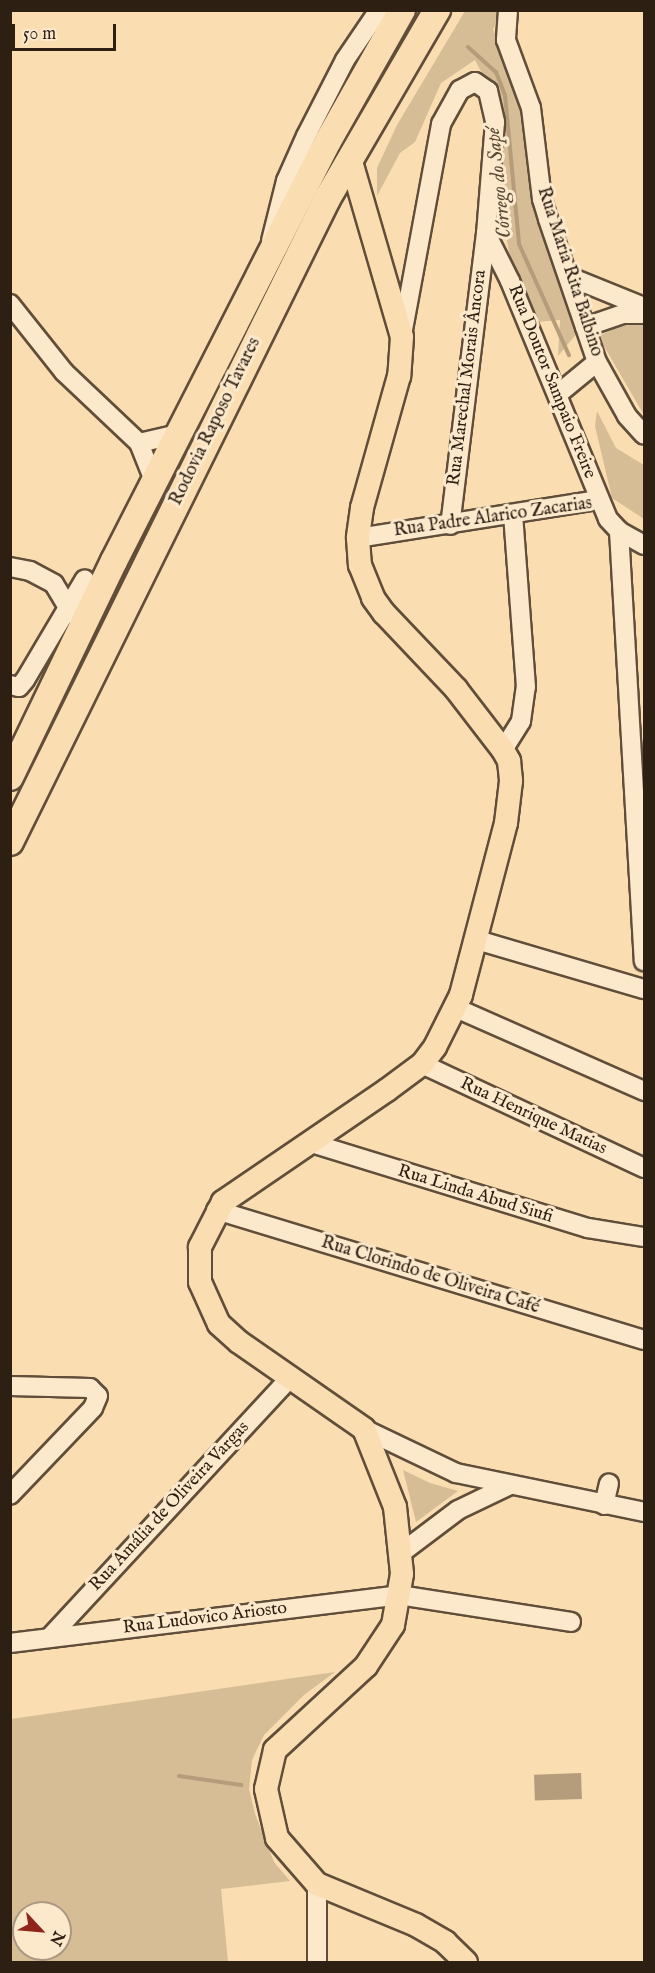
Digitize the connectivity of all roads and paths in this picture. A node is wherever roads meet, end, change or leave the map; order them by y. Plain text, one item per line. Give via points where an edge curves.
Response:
1 (379, 10) edge
2 (402, 10) edge
3 (437, 10) edge
4 (506, 19) edge
5 (350, 158) junction
6 (327, 199) junction
7 (364, 215) junction
8 (486, 233) junction
9 (269, 256) junction
10 (570, 277) junction
11 (10, 304) edge
12 (645, 307) edge
13 (645, 314) edge
14 (585, 327) junction
15 (402, 337) junction
16 (597, 362) junction
17 (558, 394) junction
18 (178, 434) junction
19 (645, 435) edge
20 (139, 443) junction
21 (155, 483) junction
22 (599, 500) junction
23 (513, 516) junction
24 (450, 525) junction
25 (619, 531) junction
26 (358, 538) junction
27 (645, 545) edge
28 (114, 561) junction
29 (10, 567) edge
30 (85, 579) junction
31 (54, 584) junction
32 (68, 605) junction
33 (80, 633) junction
34 (10, 685) edge
35 (503, 750) junction
36 (10, 777) edge
37 (10, 842) edge
38 (477, 940) junction
39 (645, 961) edge
40 (645, 989) edge
41 (456, 1008) junction
42 (422, 1064) junction
43 (645, 1091) edge
44 (308, 1142) junction
45 (645, 1168) edge
46 (216, 1210) junction
47 (645, 1237) edge
48 (645, 1340) edge
49 (291, 1377) junction
50 (10, 1386) edge
51 (364, 1429) junction
52 (478, 1478) junction
53 (609, 1484) dead end
54 (510, 1485) junction
55 (10, 1495) edge
56 (472, 1503) junction
57 (604, 1505) junction
58 (645, 1512) edge
59 (401, 1553) junction
60 (399, 1595) junction
61 (571, 1622) dead end
62 (49, 1638) junction
63 (10, 1643) edge
64 (317, 1884) junction
65 (317, 1962) edge
66 (466, 1962) edge

1 - 9 street via 345,60 299,152 275,215
2 - 9 highway, Rodovia Raposo Tavares
3 - 5 highway, Rodovia Raposo Tavares
4 - 10 street, Rua Maria Rita Balbino via 531,108 542,199
5 - 6 highway, Rodovia Raposo Tavares
5 - 7 main road
6 - 7 main road via 349,205
6 - 37 highway, Rodovia Raposo Tavares
7 - 15 main road
8 - 15 street, Rua Marechal Morais Âncora via 495,122 489,91 475,82 459,90 441,124
8 - 17 street, Rua Doutor Sampaio Freire
8 - 24 street, Rua Marechal Morais Âncora
9 - 18 highway, Rodovia Raposo Tavares
10 - 12 street
10 - 14 street, Rua Maria Rita Balbino
11 - 20 street via 64,372
13 - 14 street via 623,314
14 - 16 street, Rua Maria Rita Balbino
15 - 26 main road via 399,376 362,508
16 - 17 street
16 - 19 street, Rua Maria Rita Balbino via 627,416
17 - 22 street, Rua Doutor Sampaio Freire
18 - 20 street
18 - 21 highway, Rodovia Raposo Tavares
20 - 21 street
21 - 28 highway, Rodovia Raposo Tavares
22 - 23 street, Rua Padre Alarico Zacarias
22 - 25 street, Rua Padre Alarico Zacarias
23 - 24 street, Rua Padre Alarico Zacarias
23 - 35 street via 526,687 521,721
24 - 26 street, Rua Padre Alarico Zacarias
25 - 27 street, Rua Padre Alarico Zacarias
25 - 39 street
26 - 35 main road via 360,565 373,598 456,689
28 - 30 street
28 - 33 highway, Rodovia Raposo Tavares
29 - 31 street via 30,571
30 - 31 street
30 - 32 street
31 - 32 street
32 - 33 street
32 - 34 street via 25,680 19,687
33 - 36 highway, Rodovia Raposo Tavares
35 - 38 main road via 511,781 506,823
38 - 40 street
38 - 41 main road
41 - 42 main road
41 - 43 street
42 - 44 main road
42 - 45 street, Rua Henrique Matias
44 - 46 main road via 238,1190
44 - 47 street, Rua Linda Abud Siufi via 588,1228
46 - 48 street, Rua Clorindo de Oliveira Café
46 - 49 main road via 200,1247 200,1282 208,1306 219,1324 239,1342
49 - 51 main road
49 - 62 street, Rua Amália de Oliveira Vargas
50 - 55 street via 90,1388 98,1396 93,1408
51 - 52 street via 429,1461
51 - 59 main road via 390,1489
52 - 54 street
52 - 56 street
53 - 57 street
54 - 56 street
54 - 57 street
56 - 59 street
57 - 58 street
59 - 60 main road
60 - 61 street, Rua Ludovico Ariosto
60 - 62 street, Rua Ludovico Ariosto
60 - 64 main road via 393,1625 376,1654 283,1739 269,1765 267,1806 277,1838
62 - 63 street, Rua Ludovico Ariosto
64 - 65 street
64 - 66 main road via 416,1925 445,1942

